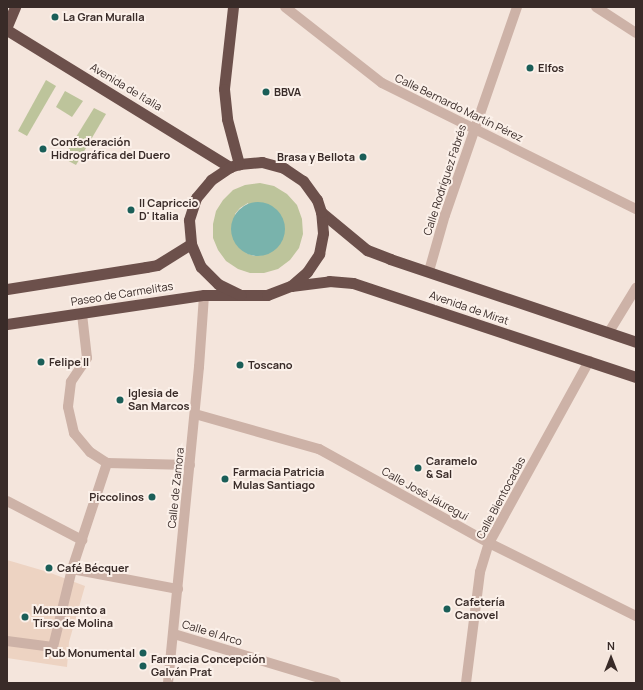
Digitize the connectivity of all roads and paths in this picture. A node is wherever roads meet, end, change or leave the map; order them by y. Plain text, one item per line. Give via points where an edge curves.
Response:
1 (15, 7) edge
2 (233, 7) edge
3 (285, 7) edge
4 (517, 7) edge
5 (596, 7) edge
6 (7, 26) edge
7 (7, 30) edge
8 (636, 33) edge
9 (474, 128) junction
10 (235, 166) junction
11 (636, 209) edge
12 (321, 212) junction
13 (191, 244) junction
14 (429, 271) junction
15 (291, 286) junction
16 (636, 288) edge
17 (7, 289) edge
18 (204, 295) junction
19 (241, 295) junction
20 (82, 314) junction
21 (7, 324) edge
22 (609, 332) junction
23 (636, 342) edge
24 (590, 361) junction
25 (636, 377) edge
26 (195, 414) junction
27 (107, 463) junction
28 (190, 465) junction
29 (7, 502) edge
30 (82, 540) junction
31 (489, 543) junction
32 (72, 570) junction
33 (178, 589) junction
34 (636, 616) edge
35 (174, 634) junction
36 (7, 641) edge
37 (168, 683) edge
38 (336, 683) edge
39 (466, 683) edge

1 - 6 highway
2 - 10 highway via 224,89
3 - 9 street, Calle Bernardo Martín Pérez via 382,83
4 - 9 street, Calle Rodríguez Fabrés
5 - 8 street
7 - 10 highway, Avenida de Italia
9 - 11 street, Calle Bernardo Martín Pérez
9 - 14 street, Calle Rodríguez Fabrés
10 - 12 highway via 262,162 284,168 303,181 317,200
10 - 13 highway via 211,180 196,198 189,220
12 - 14 highway, Avenida de Mirat via 367,250
12 - 15 highway via 323,233 318,254 307,272
13 - 17 highway, Paseo de Carmelitas via 146,268
13 - 19 highway via 200,267 218,284
14 - 22 highway, Avenida de Mirat
15 - 19 highway via 267,295
15 - 24 highway, Avenida de Mirat via 329,281 353,283
16 - 22 street
18 - 19 highway, Paseo de Carmelitas
18 - 20 highway, Paseo de Carmelitas
18 - 26 street, Calle de Zamora
20 - 21 highway, Paseo de Carmelitas
20 - 27 street via 87,358 71,382 68,407 74,433 90,452
22 - 23 highway, Avenida de Mirat
24 - 25 highway, Avenida de Mirat
24 - 31 street, Calle Bientocadas
26 - 28 street, Calle de Zamora
26 - 31 street, Calle José Jáuregui via 319,449
27 - 28 street
27 - 30 street
28 - 33 street, Calle de Zamora
29 - 30 street
30 - 32 street
31 - 34 street, Calle José Jáuregui
31 - 39 street, Calle Bientocadas via 480,572
32 - 33 street
32 - 36 street via 53,648
33 - 35 street, Calle de Zamora
35 - 37 street, Calle de Zamora
35 - 38 street, Calle el Arco

